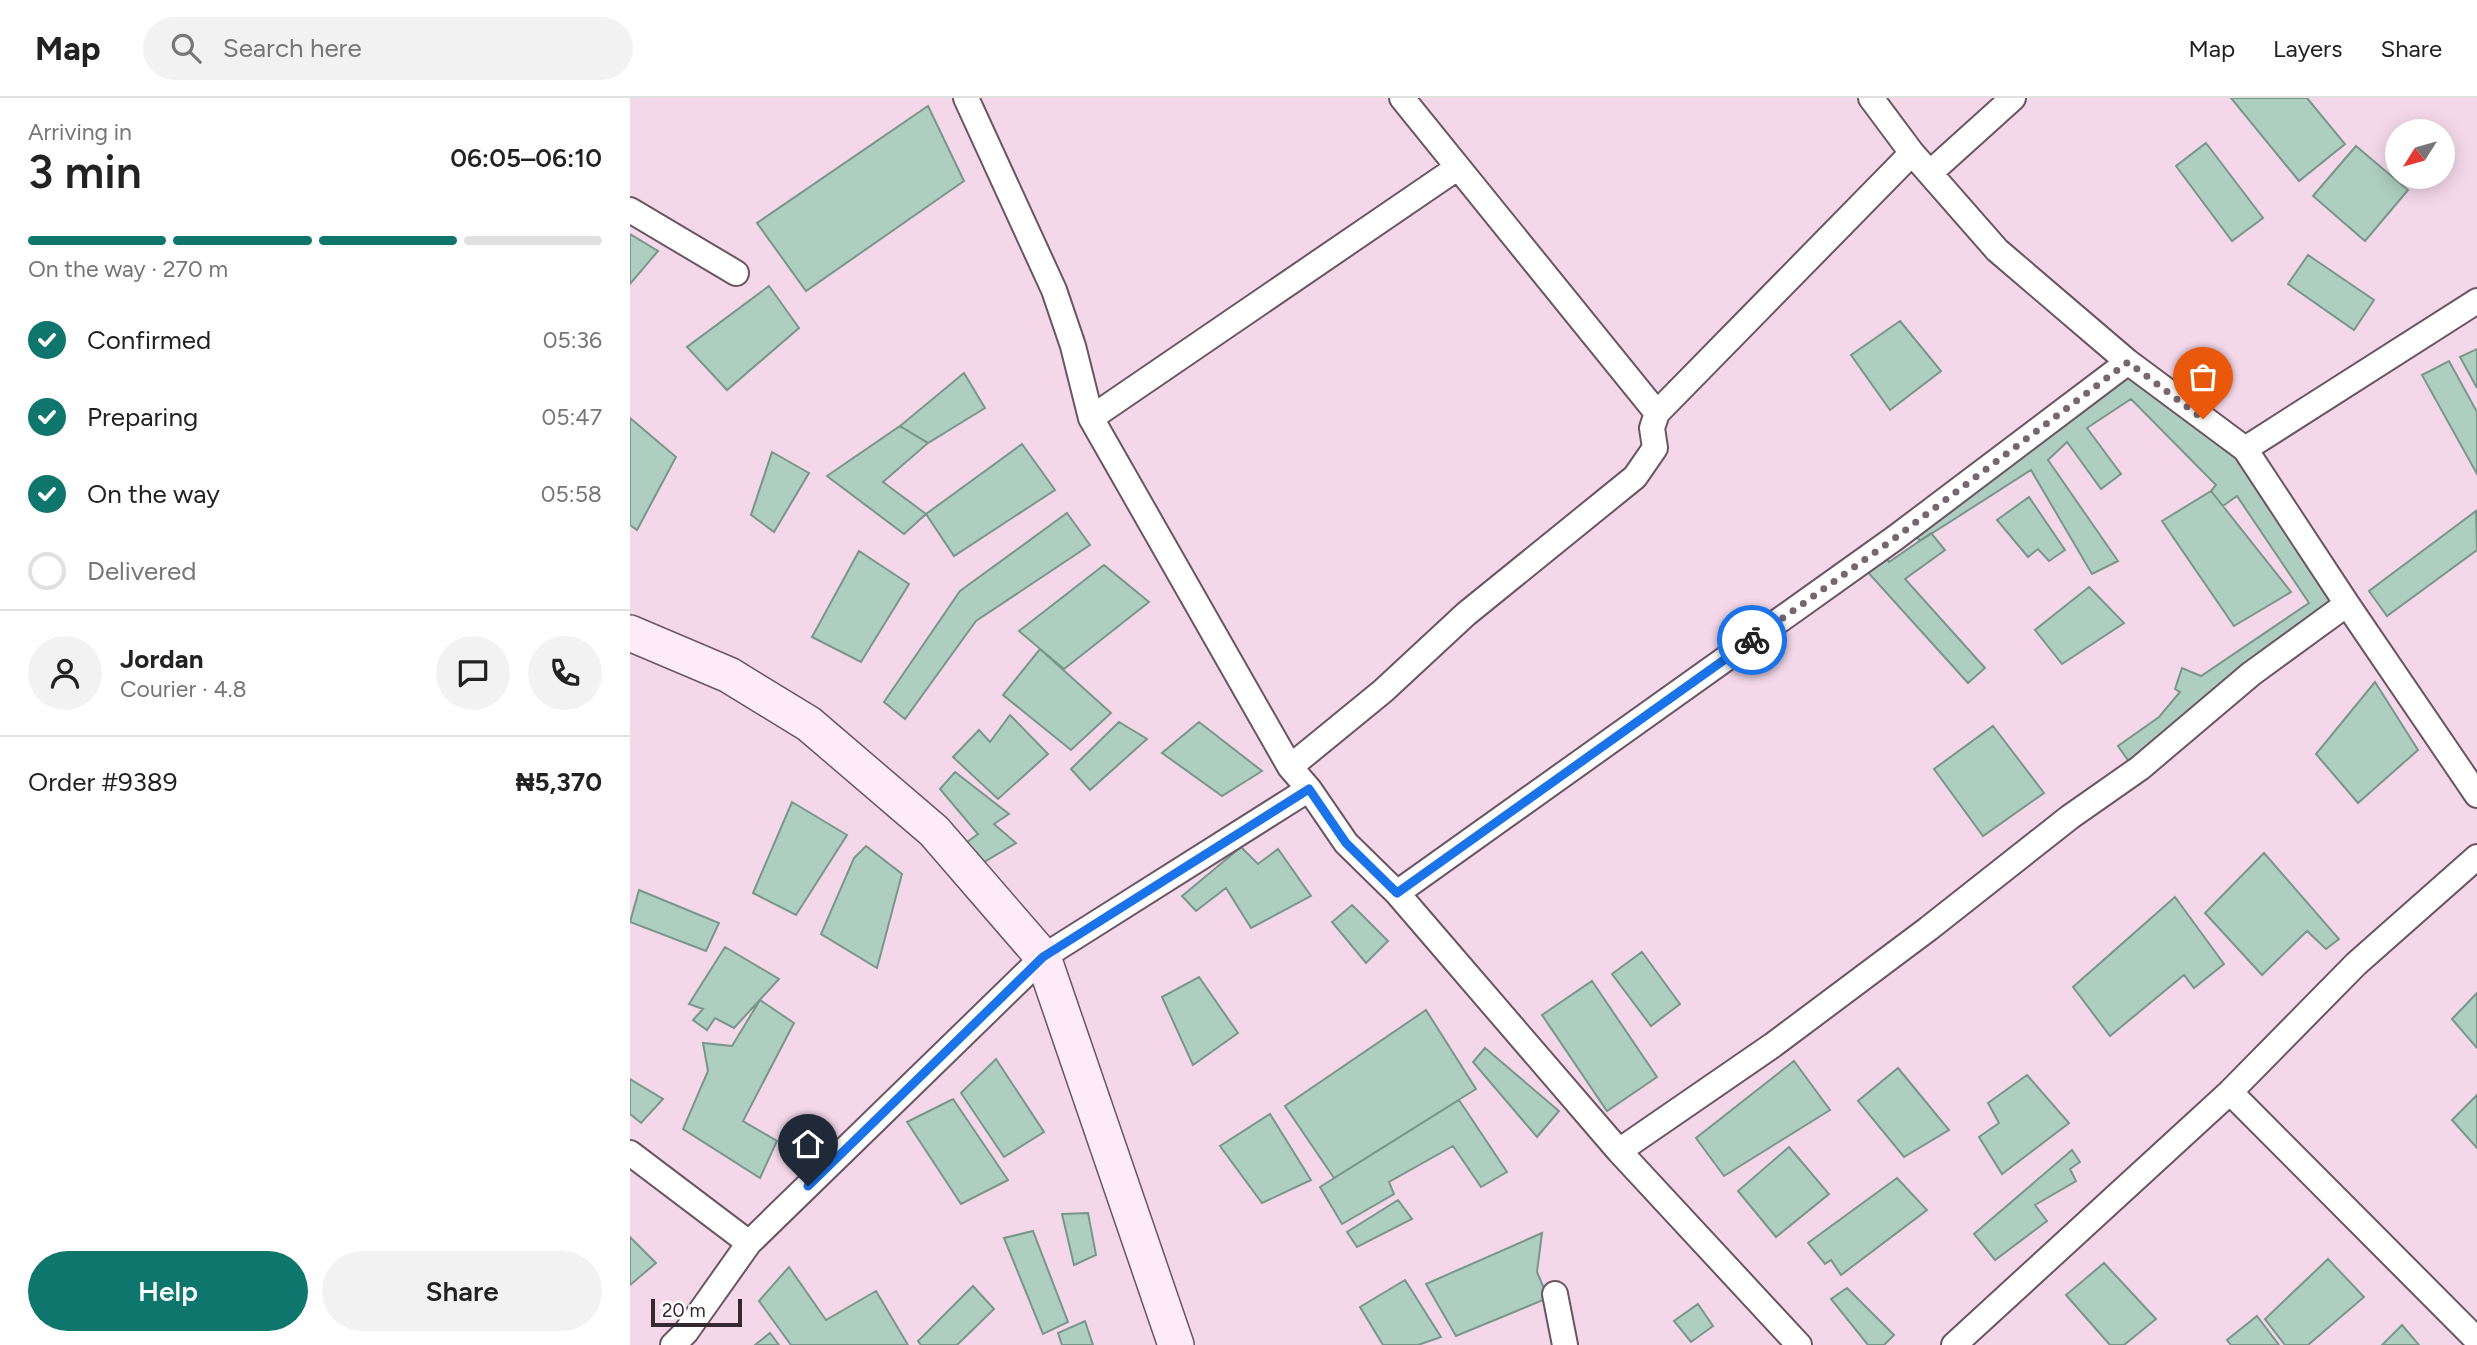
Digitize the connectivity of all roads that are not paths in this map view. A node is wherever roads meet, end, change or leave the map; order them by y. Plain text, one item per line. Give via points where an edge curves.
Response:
1 (966, 98) edge
2 (1402, 98) edge
3 (1871, 98) edge
4 (2013, 98) edge
5 (1912, 153) junction
6 (1457, 168) junction
7 (1931, 172) junction
8 (630, 210) edge
9 (736, 273) dead end
10 (2477, 300) edge
11 (2128, 362) junction
12 (1657, 414) junction
13 (1091, 418) junction
14 (2245, 449) junction
15 (2347, 604) junction
16 (630, 633) edge
17 (1290, 767) junction
18 (1309, 789) junction
19 (2477, 795) edge
20 (2477, 857) edge
21 (1397, 893) junction
22 (1043, 957) junction
23 (2230, 1092) junction
24 (1619, 1151) junction
25 (630, 1153) edge
26 (749, 1243) junction
27 (1555, 1294) dead end
28 (2476, 1337) edge
29 (673, 1345) edge
30 (1176, 1345) edge
31 (1565, 1345) edge
32 (1799, 1345) edge
33 (1954, 1345) edge

1 - 13 street via 1054,290
2 - 6 street
3 - 5 street
4 - 7 street
5 - 7 street
5 - 12 street
6 - 12 street
6 - 13 street
7 - 11 street via 1997,250
8 - 9 street
10 - 14 street
11 - 14 street
11 - 21 street via 1895,538
12 - 17 street via 1652,428 1656,448 1634,477 1466,614 1383,691
13 - 17 street
14 - 15 street
15 - 19 street
15 - 24 street via 2251,674 2140,768 1773,1045
16 - 22 street via 729,675 808,724 934,831
17 - 18 street
18 - 21 street via 1346,843
18 - 22 street
20 - 23 street via 2356,964
21 - 24 street
22 - 26 street
22 - 30 street
23 - 28 street
23 - 33 street
24 - 32 street
25 - 26 street
26 - 29 street
27 - 31 street

